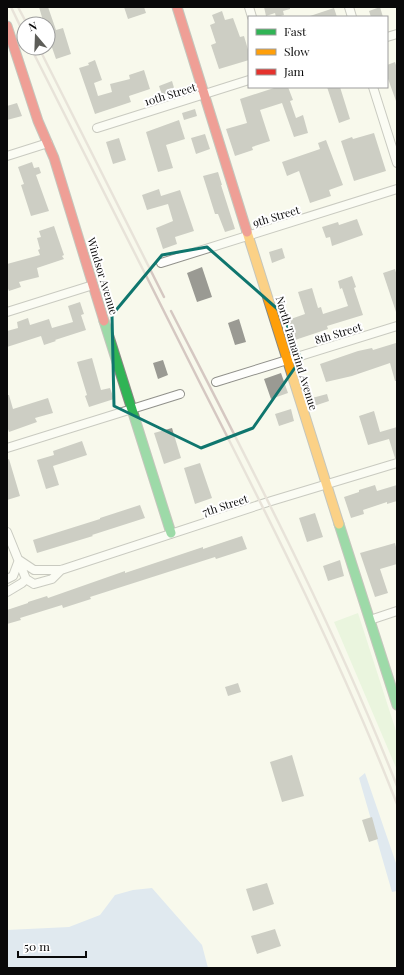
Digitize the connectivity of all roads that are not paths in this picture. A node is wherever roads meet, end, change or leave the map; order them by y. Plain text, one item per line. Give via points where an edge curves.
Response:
1 (177, 7) edge
2 (7, 26) edge
3 (248, 80) edge
4 (373, 88) edge
5 (204, 94) junction
6 (97, 128) dead end
7 (48, 143) junction
8 (7, 156) edge
9 (397, 163) edge
10 (397, 189) edge
11 (248, 236) junction
12 (161, 263) dead end
13 (93, 285) junction
14 (7, 312) edge
15 (397, 326) edge
16 (287, 361) junction
17 (216, 382) dead end
18 (180, 394) dead end
19 (132, 409) junction
20 (7, 448) edge
21 (397, 463) edge
22 (326, 484) junction
23 (7, 532) edge
24 (171, 534) junction
25 (19, 560) junction
26 (61, 570) junction
27 (26, 579) junction
28 (7, 580) edge
29 (7, 592) edge
30 (397, 611) edge
31 (370, 620) junction
32 (397, 705) edge

1 - 5 street, North Tamarind Avenue
2 - 7 street, Windsor Avenue via 38,121
3 - 5 street, 10th Street
4 - 9 street
5 - 6 street, 10th Street
5 - 11 street, North Tamarind Avenue
7 - 8 street
7 - 13 street, Windsor Avenue
10 - 11 street, 9th Street
11 - 12 street, 9th Street
11 - 16 street, North Tamarind Avenue
13 - 14 street
13 - 19 street, Windsor Avenue
15 - 16 street, 8th Street
16 - 17 street, 8th Street
16 - 22 street, North Tamarind Avenue
18 - 19 street
19 - 20 street
19 - 24 street, Windsor Avenue
21 - 22 street, 7th Street
22 - 24 street, 7th Street
22 - 31 street, North Tamarind Avenue
23 - 25 street
24 - 26 street, 7th Street
25 - 26 street, 7th Street via 34,570
25 - 27 street
25 - 28 street via 13,576
26 - 27 street, 7th Street via 52,580 34,584
27 - 29 street
30 - 31 street
31 - 32 street, North Tamarind Avenue

